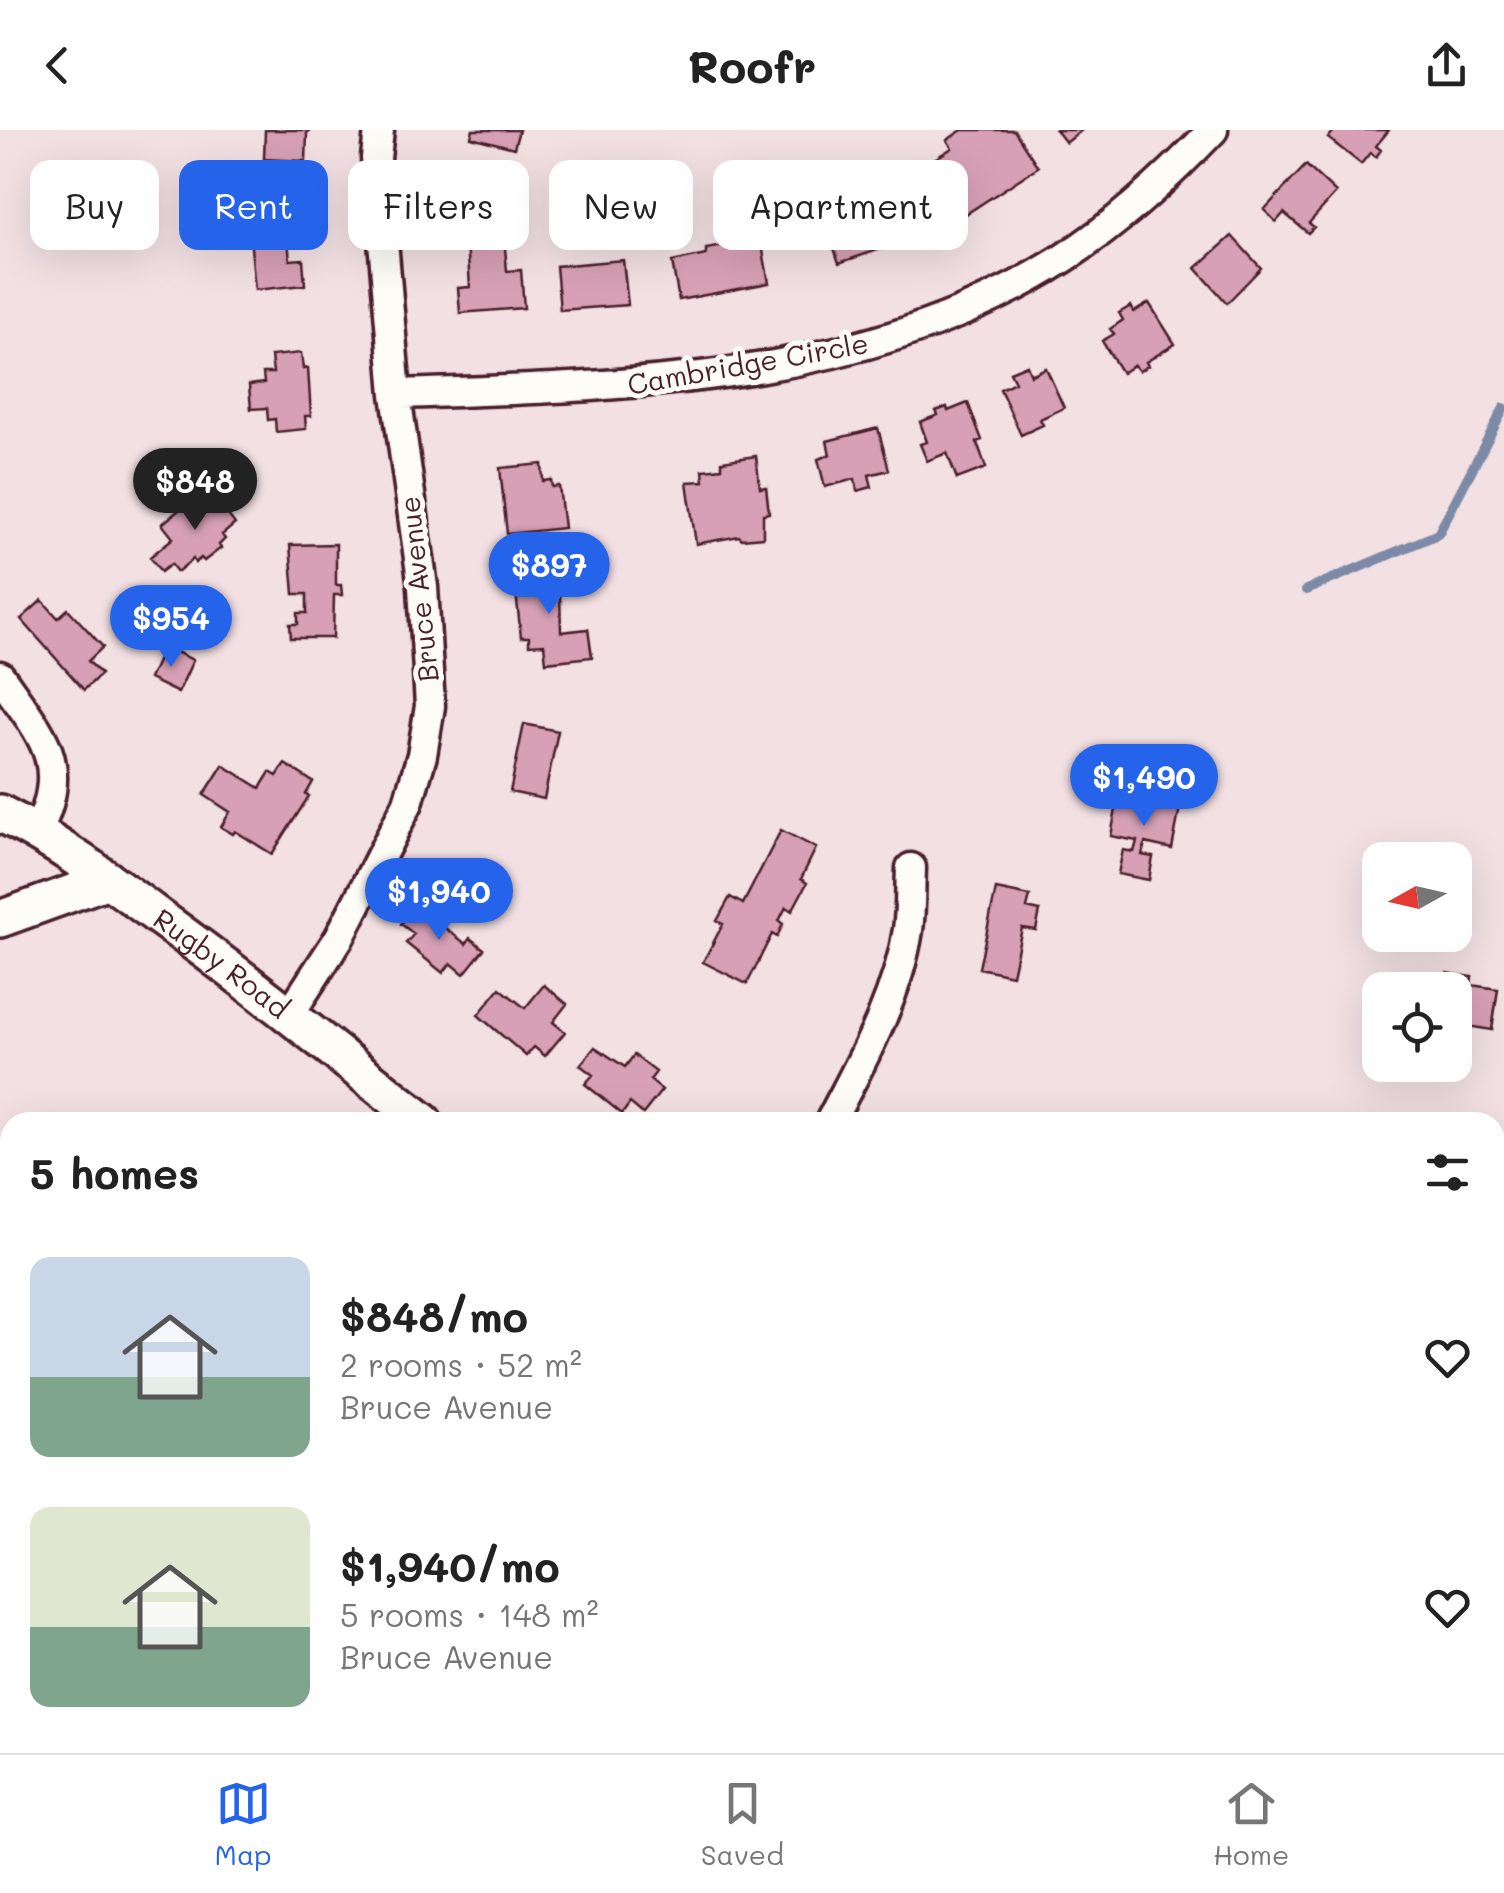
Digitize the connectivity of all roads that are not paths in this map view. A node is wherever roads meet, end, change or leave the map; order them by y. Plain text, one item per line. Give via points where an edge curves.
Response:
1 (379, 130) edge
2 (1213, 130) edge
3 (396, 394) junction
4 (0, 676) edge
5 (0, 813) edge
6 (37, 832) junction
7 (912, 868) dead end
8 (108, 880) junction
9 (0, 920) edge
10 (288, 1015) junction
11 (411, 1112) edge
12 (835, 1112) edge

1 - 3 street, Bruce Avenue
2 - 3 street, Cambridge Circle via 1119,218 1062,259 886,340 754,368 620,386
3 - 10 street, Bruce Avenue via 430,666 422,756 408,803 339,938
4 - 6 street via 52,764 50,808
5 - 6 street, Rugby Road
6 - 8 street, Rugby Road
7 - 12 street via 899,972 881,1024
8 - 9 street
8 - 10 street, Rugby Road
10 - 11 street, Rugby Road

